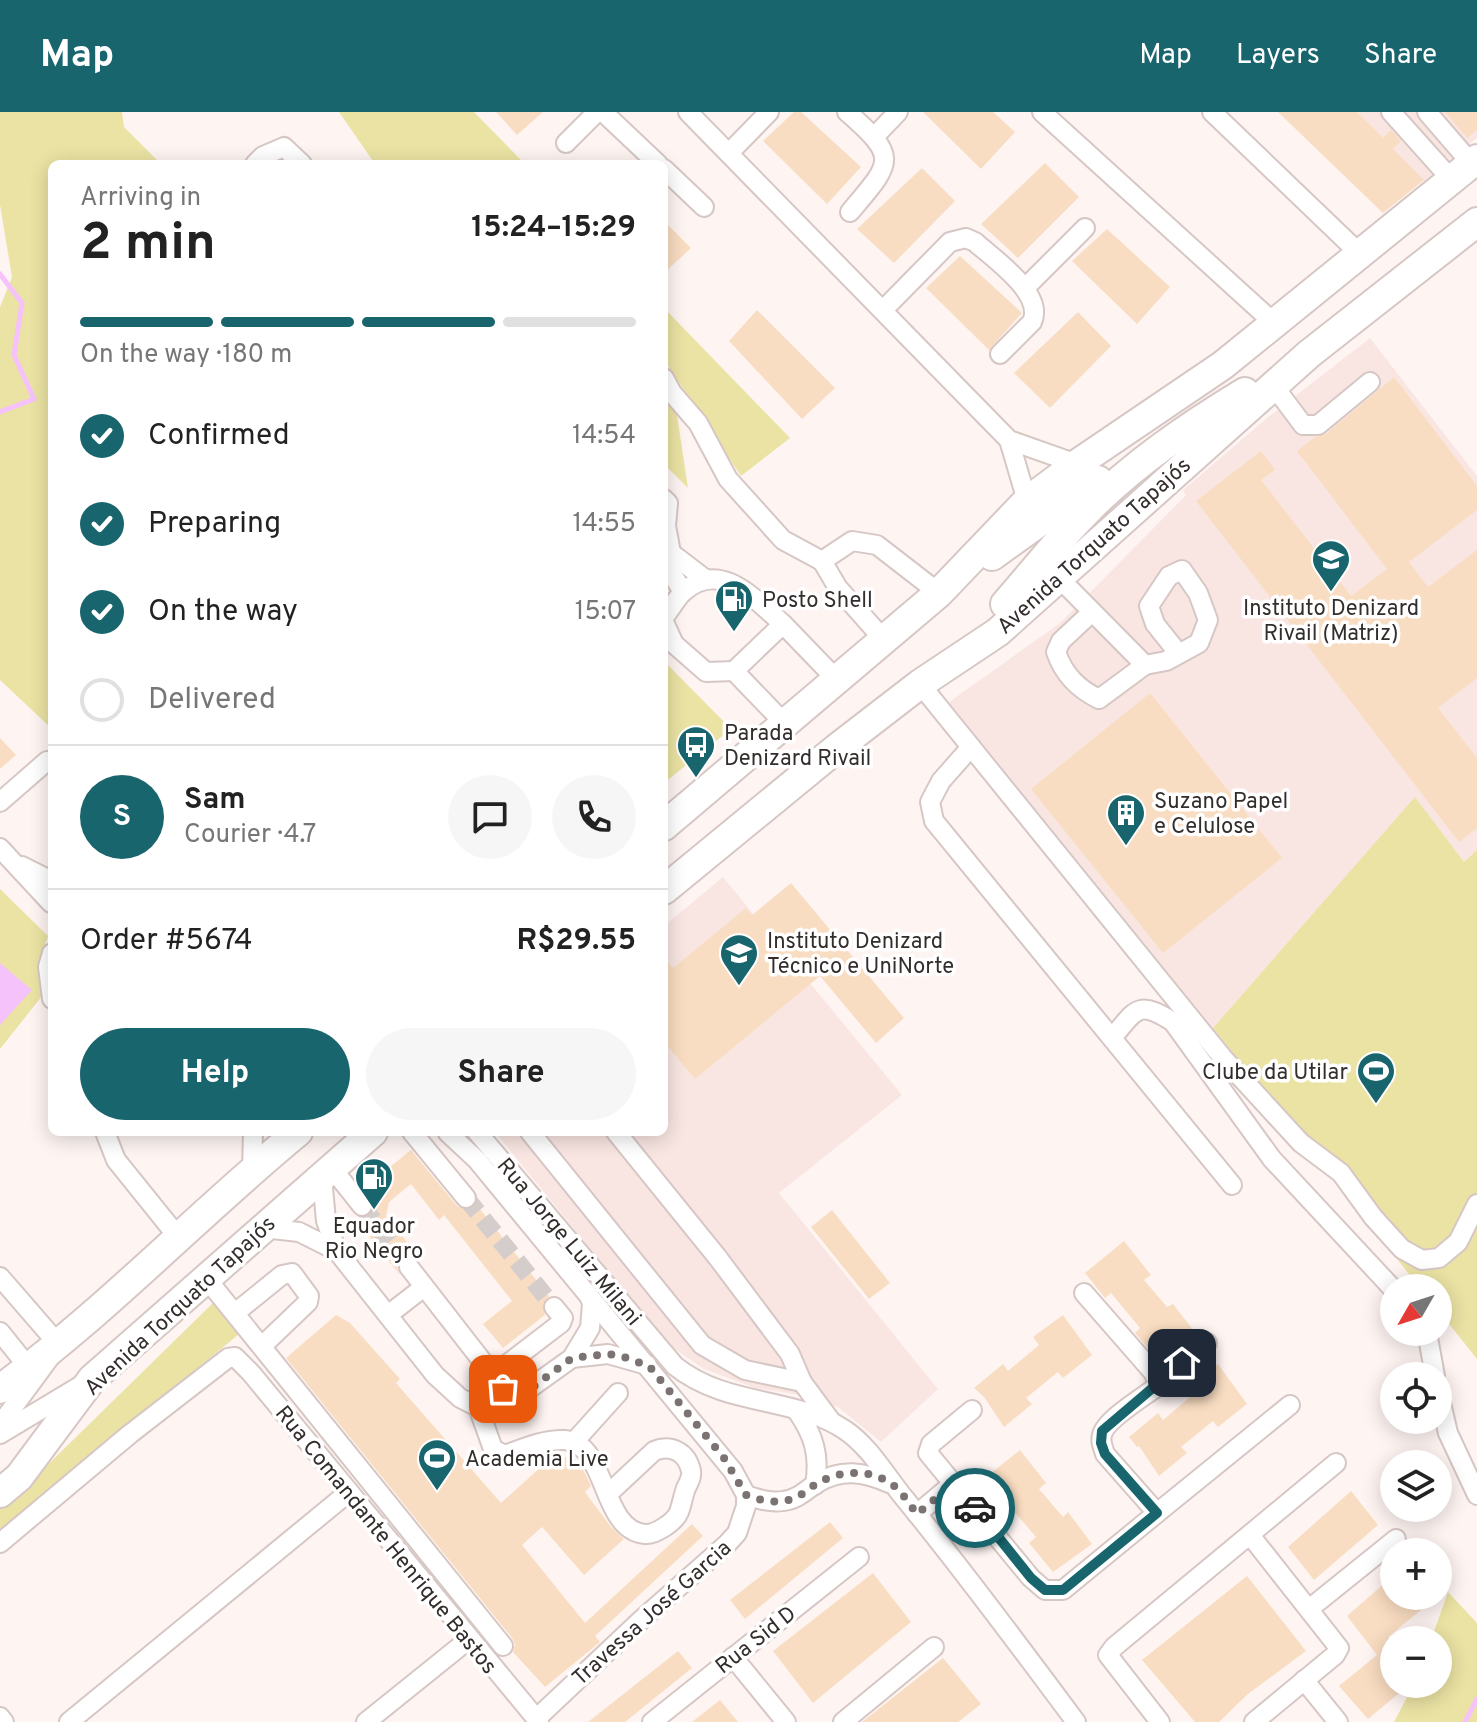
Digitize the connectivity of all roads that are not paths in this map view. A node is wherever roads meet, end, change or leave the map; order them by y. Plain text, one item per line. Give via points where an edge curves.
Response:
1 (597, 112) edge
2 (603, 112) edge
3 (688, 112) edge
4 (769, 112) edge
5 (847, 112) edge
6 (898, 112) edge
7 (1042, 112) edge
8 (1212, 112) edge
9 (1231, 112) edge
10 (1391, 112) edge
11 (1427, 112) edge
12 (1445, 133) junction
13 (875, 136) junction
14 (566, 143) dead end
15 (1425, 150) junction
16 (729, 153) junction
17 (259, 160) edge
18 (298, 160) edge
19 (654, 160) edge
20 (1467, 167) edge
21 (668, 173) edge
22 (704, 207) dead end
23 (850, 212) dead end
24 (1476, 224) edge
25 (1085, 228) dead end
26 (1364, 250) junction
27 (1025, 288) junction
28 (883, 310) junction
29 (1274, 323) junction
30 (1000, 354) dead end
31 (1309, 354) junction
32 (1223, 365) junction
33 (1370, 382) dead end
34 (1273, 385) junction
35 (668, 386) edge
36 (1009, 440) junction
37 (1077, 464) junction
38 (1027, 501) junction
39 (668, 537) edge
40 (822, 561) junction
41 (668, 568) edge
42 (1058, 577) junction
43 (705, 579) junction
44 (683, 592) junction
45 (939, 593) junction
46 (1092, 612) junction
47 (668, 614) edge
48 (783, 624) junction
49 (668, 630) edge
50 (884, 640) junction
51 (1179, 654) dead end
52 (960, 656) junction
53 (1145, 665) junction
54 (734, 671) junction
55 (837, 680) junction
56 (920, 684) junction
57 (785, 724) junction
58 (971, 747) junction
59 (47, 761) dead end
60 (0, 802) edge
61 (668, 823) edge
62 (5, 854) edge
63 (48, 879) edge
64 (668, 887) edge
65 (48, 899) edge
66 (1112, 1038) junction
67 (107, 1136) edge
68 (253, 1136) edge
69 (293, 1136) edge
70 (368, 1136) edge
71 (415, 1136) edge
72 (451, 1136) edge
73 (480, 1136) edge
74 (533, 1136) edge
75 (619, 1136) edge
76 (328, 1169) junction
77 (252, 1170) junction
78 (1232, 1185) dead end
79 (466, 1198) tunnel mouth
80 (1477, 1204) edge
81 (362, 1206) tunnel mouth
82 (263, 1228) junction
83 (178, 1237) junction
84 (337, 1251) junction
85 (409, 1267) tunnel mouth
86 (1380, 1275) edge
87 (0, 1277) edge
88 (206, 1278) junction
89 (424, 1287) junction
90 (588, 1292) junction
91 (1084, 1293) dead end
92 (554, 1307) dead end
93 (235, 1313) junction
94 (388, 1315) junction
95 (0, 1332) edge
96 (1207, 1343) dead end
97 (59, 1345) junction
98 (262, 1346) junction
99 (572, 1358) junction
100 (649, 1366) junction
101 (29, 1368) junction
102 (493, 1375) junction
103 (92, 1379) junction
104 (802, 1382) junction
105 (1158, 1382) junction
106 (0, 1389) edge
107 (618, 1393) dead end
108 (513, 1402) junction
109 (1290, 1405) dead end
110 (478, 1407) junction
111 (972, 1410) dead end
112 (797, 1411) junction
113 (833, 1423) junction
114 (0, 1425) edge
115 (0, 1434) edge
116 (1448, 1434) edge
117 (573, 1443) junction
118 (1336, 1463) dead end
119 (954, 1483) junction
120 (815, 1485) junction
121 (893, 1485) junction
122 (349, 1492) junction
123 (0, 1493) edge
124 (608, 1494) junction
125 (746, 1495) junction
126 (1477, 1495) edge
127 (1157, 1513) junction
128 (917, 1514) junction
129 (1250, 1535) junction
130 (0, 1543) edge
131 (1380, 1552) edge
132 (859, 1557) dead end
133 (1309, 1609) junction
134 (468, 1640) junction
135 (503, 1646) dead end
136 (934, 1647) dead end
137 (733, 1657) junction
138 (1304, 1680) junction
139 (0, 1717) edge
140 (537, 1720) edge
141 (4, 1722) edge
142 (69, 1722) edge
143 (366, 1722) edge
144 (652, 1722) edge
145 (786, 1722) edge
146 (843, 1722) edge
147 (1076, 1722) edge
148 (1160, 1722) edge
149 (1254, 1722) edge
150 (1338, 1722) edge

1 - 14 street
2 - 19 street
3 - 16 street
4 - 16 street
5 - 13 street
6 - 13 street
7 - 29 street
8 - 26 street
9 - 26 street
10 - 15 street
11 - 12 street
12 - 15 street
12 - 20 street
13 - 23 street via 885,166
15 - 20 street
16 - 28 street
17 - 18 street via 284,147
20 - 26 highway
21 - 22 street
24 - 31 highway, Avenida Torquato Tapajós
25 - 27 street
26 - 29 highway
27 - 28 street via 975,242 957,239
27 - 30 street via 1035,316
28 - 36 street
29 - 32 highway
31 - 34 highway, Avenida Torquato Tapajós
31 - 52 highway via 1196,422 1117,483
32 - 37 highway
32 - 45 highway via 1131,456
33 - 34 street via 1310,427
34 - 42 highway, Avenida Torquato Tapajós
35 - 40 street via 698,423 728,479 783,540
36 - 37 street
36 - 38 street
37 - 38 highway
38 - 45 highway
39 - 43 street via 671,553
40 - 45 street via 852,541 877,545
40 - 50 street via 838,588
41 - 44 street
42 - 46 street
42 - 52 highway, Avenida Torquato Tapajós via 998,632
43 - 44 street
43 - 48 street via 735,583
44 - 47 street
45 - 50 highway
46 - 53 street
46 - 53 street via 1056,652 1081,690 1099,699
48 - 54 street
48 - 55 street
49 - 54 street via 674,644 706,672
50 - 55 highway
51 - 53 street
52 - 56 highway, Avenida Torquato Tapajós
54 - 57 street
55 - 57 highway
56 - 58 street
56 - 64 highway, Avenida Torquato Tapajós
57 - 61 highway
58 - 66 street via 930,802 934,821
58 - 80 street via 1223,1058 1301,1143 1341,1173 1402,1249 1422,1260 1439,1258 1458,1242
59 - 60 street
62 - 63 street
62 - 65 street
66 - 78 street
66 - 86 street via 1142,1008 1173,1022 1272,1159
67 - 83 street via 116,1160
68 - 77 street
69 - 77 highway
70 - 76 highway, Avenida Torquato Tapajós
71 - 79 street
72 - 90 street, Rua Jorge Luiz Milani
73 - 112 street, Rua Jorge Luiz Milani via 675,1366 736,1397
74 - 104 street via 702,1345 745,1370
75 - 104 street via 727,1269 790,1354
76 - 81 street
76 - 82 highway, Avenida Torquato Tapajós
76 - 84 street via 323,1188 326,1221
77 - 83 highway
82 - 84 street via 299,1232
82 - 88 highway, Avenida Torquato Tapajós
83 - 97 highway
84 - 94 street
85 - 89 street
87 - 97 street
88 - 93 street
88 - 103 highway, Avenida Torquato Tapajós
89 - 94 street
89 - 102 street
90 - 99 street via 590,1328
90 - 100 street, Rua Jorge Luiz Milani
91 - 105 street
92 - 102 street via 561,1323
93 - 98 street
93 - 98 street via 282,1275 292,1273 308,1302
94 - 110 street via 448,1388
95 - 101 street
96 - 105 street
97 - 101 highway
97 - 114 street
98 - 135 street
99 - 100 street via 608,1354
99 - 108 street
100 - 125 street, Rua Jorge Luiz Milani via 724,1458
101 - 106 highway
102 - 108 street
103 - 115 street
103 - 123 highway, Avenida Torquato Tapajós via 19,1477
104 - 113 street
105 - 127 street via 1110,1422 1101,1443
107 - 117 street
108 - 110 street via 502,1408
109 - 127 street
110 - 117 street via 488,1441 505,1455 540,1443
111 - 119 street via 931,1444 928,1453
112 - 113 street, Rua Jorge Luiz Milani
112 - 120 street via 815,1443
113 - 121 street, Rua Jorge Luiz Milani via 859,1443
116 - 126 street
117 - 124 street via 590,1457
118 - 129 street
119 - 127 street via 1045,1590 1063,1590
119 - 128 street
120 - 121 street via 851,1472
120 - 125 street via 784,1501
121 - 128 street, Rua Jorge Luiz Milani
122 - 130 street, Rua Comandante Henrique Bastos via 251,1373 235,1357 228,1358
122 - 134 street, Rua Comandante Henrique Bastos
122 - 142 street
124 - 124 street via 623,1523 640,1534 652,1534 678,1516 691,1472 686,1458 675,1449 654,1451
125 - 140 street, Travessa José Garcia via 744,1519 727,1544
128 - 147 street, Rua Jorge Luiz Milani
129 - 133 street
129 - 148 street via 1108,1655
131 - 133 street
132 - 137 street, Rua Sid D
133 - 138 street via 1339,1648
134 - 140 street, Rua Comandante Henrique Bastos
134 - 143 street
136 - 146 street
137 - 144 street, Rua Sid D
137 - 145 street
138 - 149 street
138 - 150 street
139 - 141 street

